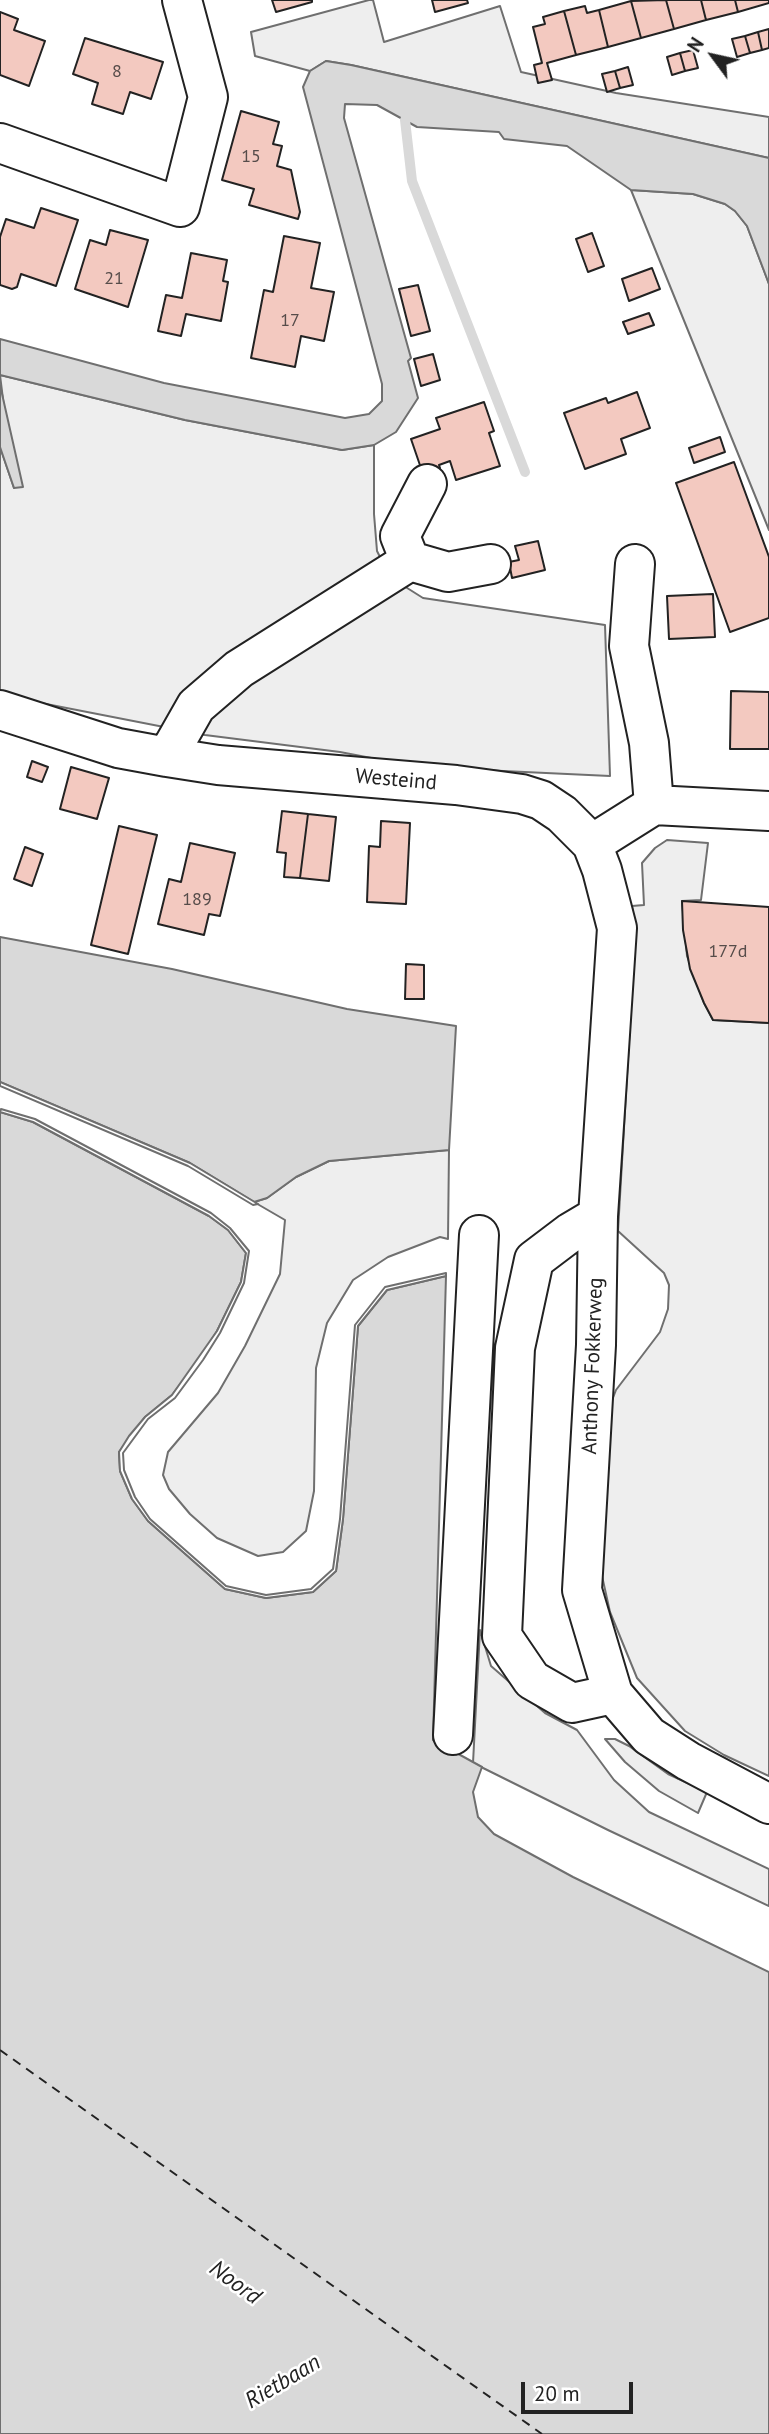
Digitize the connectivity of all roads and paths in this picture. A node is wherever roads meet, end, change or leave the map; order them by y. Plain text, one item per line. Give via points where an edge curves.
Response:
1 (182, 0) edge
2 (0, 144) edge
3 (427, 484) dead end
4 (410, 561) junction
5 (491, 564) dead end
6 (635, 564) dead end
7 (0, 710) edge
8 (167, 757) junction
9 (654, 804) junction
10 (769, 811) edge
11 (592, 844) junction
12 (598, 1216) junction
13 (479, 1235) dead end
14 (473, 1347) junction
15 (515, 1348) junction
16 (460, 1606) junction
17 (503, 1607) junction
18 (613, 1694) junction
19 (453, 1735) dead end
20 (769, 1804) edge

1 - 2 street via 208,97 180,207
3 - 4 street via 400,536
4 - 5 street via 448,572
4 - 8 street via 239,669 196,706
6 - 9 street via 629,646 649,743
7 - 8 street, Westeind via 118,748
8 - 11 street, Westeind via 522,794 562,814
9 - 10 street
9 - 11 street
11 - 12 street, Anthony Fokkerweg via 617,928
12 - 15 street via 534,1260
12 - 18 street, Anthony Fokkerweg via 596,1345 582,1590
13 - 14 street
14 - 15 street
14 - 16 street
15 - 17 street
16 - 17 street
16 - 19 street
17 - 18 street via 502,1636 532,1680 572,1703
18 - 20 street, Anthony Fokkerweg via 649,1736

